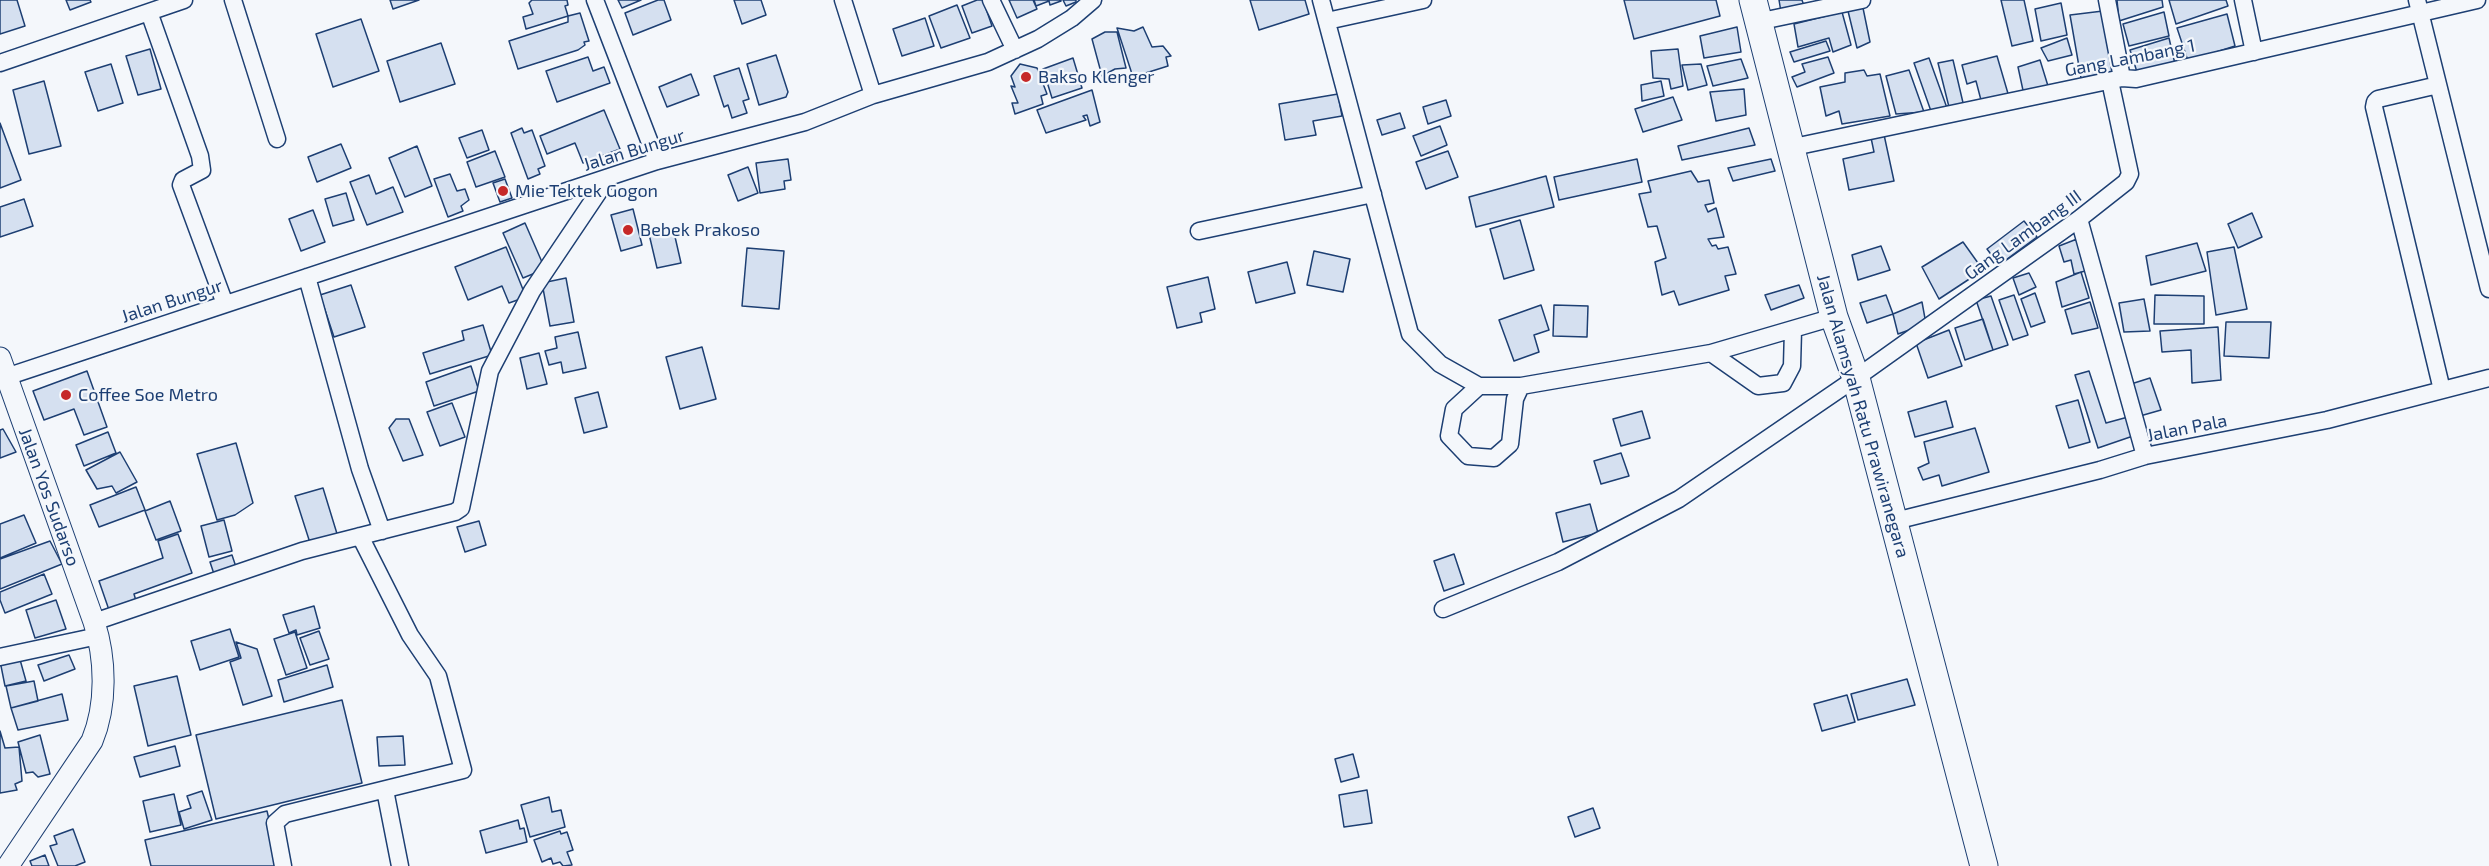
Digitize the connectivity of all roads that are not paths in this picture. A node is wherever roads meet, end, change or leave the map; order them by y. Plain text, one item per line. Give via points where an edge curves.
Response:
1 (184, 0) edge
2 (233, 0) edge
3 (595, 0) edge
4 (843, 0) edge
5 (991, 0) edge
6 (1094, 0) edge
7 (1321, 0) edge
8 (1423, 0) edge
9 (1862, 0) edge
10 (2107, 0) edge
11 (2243, 0) edge
12 (2477, 0) edge
13 (2419, 7) edge
14 (1755, 11) edge
15 (149, 12) junction
16 (1327, 21) junction
17 (1015, 50) junction
18 (2254, 52) junction
19 (0, 63) edge
20 (2116, 79) junction
21 (2438, 85) junction
22 (873, 95) junction
23 (277, 139) dead end
24 (1789, 147) junction
25 (657, 161) junction
26 (608, 178) junction
27 (1373, 194) junction
28 (2079, 219) junction
29 (1199, 231) dead end
30 (307, 277) junction
31 (2489, 289) edge
32 (225, 304) junction
33 (1834, 317) junction
34 (1793, 330) junction
35 (1711, 353) junction
36 (2, 371) edge
37 (1856, 378) junction
38 (2489, 378) edge
39 (1479, 386) junction
40 (1521, 386) junction
41 (2442, 390) junction
42 (2145, 456) junction
43 (1895, 521) junction
44 (382, 531) junction
45 (360, 536) junction
46 (1443, 609) dead end
47 (96, 629) junction
48 (0, 657) edge
49 (385, 790) junction
50 (8, 866) edge
51 (283, 866) edge
52 (400, 866) edge
53 (1984, 866) edge

1 - 15 street
2 - 23 street
3 - 25 street
4 - 22 street
5 - 17 street
6 - 17 street, Jalan Bungur via 1072,18
7 - 16 street
8 - 16 street
9 - 14 street
10 - 20 street
11 - 18 street
12 - 13 street, Gang Lambang 1
13 - 18 street, Gang Lambang 1
13 - 21 street
14 - 24 main road, Jalan Alamsyah Ratu Prawiranegara
15 - 19 street
15 - 32 street via 200,156 202,170 181,185
16 - 27 street
17 - 22 street, Jalan Bungur
18 - 20 street, Gang Lambang 1 via 2136,79
20 - 24 street, Gang Lambang 1
20 - 28 street, Gang Lambang III via 2130,177
21 - 31 street
21 - 41 street via 2378,99 2374,107
22 - 25 street, Jalan Bungur via 805,122
24 - 33 main road, Jalan Alamsyah Ratu Prawiranegara
25 - 26 street, Jalan Bungur
26 - 30 street, Jalan Bungur
26 - 44 street via 532,291 490,371 461,508
27 - 29 street
27 - 39 street via 1410,334 1440,364
28 - 37 street, Gang Lambang III
28 - 42 street
30 - 32 street, Jalan Bungur
30 - 44 street via 360,469
32 - 36 street, Jalan Bungur
33 - 34 street
33 - 37 main road, Jalan Alamsyah Ratu Prawiranegara
34 - 35 street
34 - 35 street via 1792,366 1783,383 1758,386
35 - 40 street
36 - 47 street, Jalan Yos Sudarso
37 - 43 main road, Jalan Alamsyah Ratu Prawiranegara
37 - 46 street, Gang Lambang III via 1679,499 1558,562
38 - 41 street, Jalan Pala
39 - 40 street
39 - 40 street via 1454,409 1449,435 1468,456 1494,458 1510,444 1515,399
41 - 42 street, Jalan Pala via 2327,420
42 - 43 street, Jalan Pala
43 - 53 main road, Jalan Alamsyah Ratu Prawiranegara
44 - 45 street
45 - 47 street via 302,551
45 - 49 street via 410,635 438,676 463,770
47 - 48 street
47 - 50 street, Jalan Yos Sudarso via 103,667 100,722 82,758
49 - 51 street via 285,814 274,822
49 - 52 street

